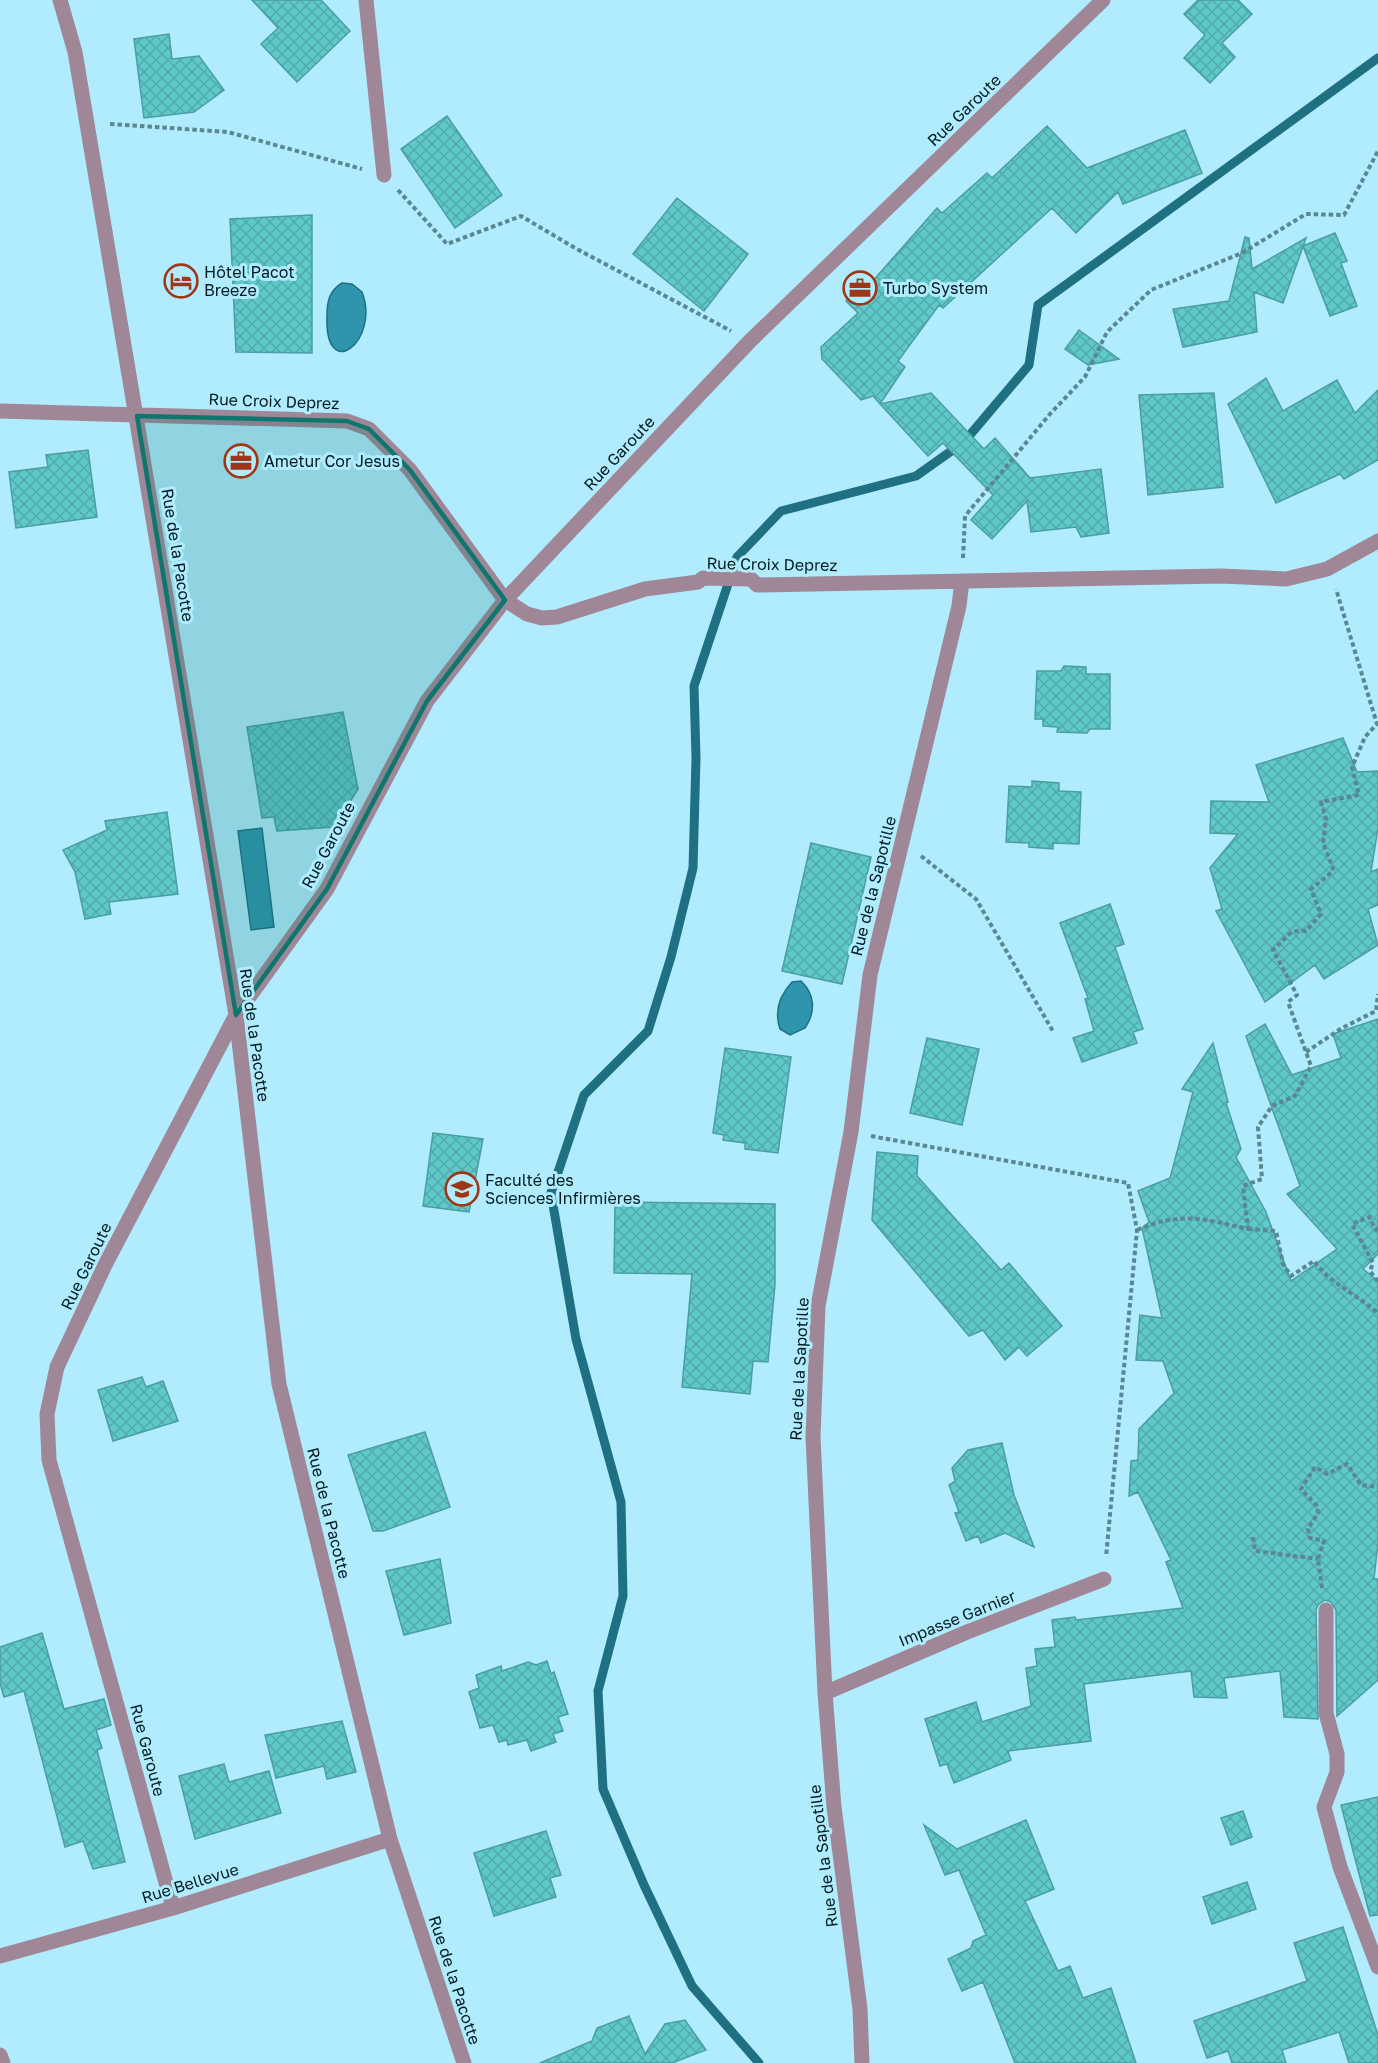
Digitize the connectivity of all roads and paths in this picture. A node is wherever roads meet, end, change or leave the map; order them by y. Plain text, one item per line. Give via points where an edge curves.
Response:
1 (60, 0) edge
2 (366, 0) edge
3 (1103, 0) edge
4 (86, 123) junction
5 (1378, 151) edge
6 (384, 175) junction
7 (750, 340) junction
8 (0, 411) edge
9 (137, 416) junction
10 (1378, 541) edge
11 (1327, 569) junction
12 (962, 580) junction
13 (505, 600) junction
14 (904, 843) junction
15 (1378, 994) edge
16 (236, 1015) junction
17 (1054, 1033) dead end
18 (1306, 1052) junction
19 (851, 1132) junction
20 (1248, 1228) junction
21 (1378, 1228) edge
22 (1137, 1230) junction
23 (1378, 1282) edge
24 (1378, 1313) edge
25 (1378, 1487) edge
26 (1253, 1537) dead end
27 (1318, 1559) junction
28 (1104, 1579) joint
29 (1326, 1610) joint
30 (825, 1693) junction
31 (390, 1839) junction
32 (173, 1908) junction
33 (0, 1956) edge
34 (1378, 1967) edge
35 (0, 2055) edge
36 (3, 2063) edge
37 (464, 2063) edge
38 (862, 2063) edge

1 - 4 street, Rue de la Pacotte via 75,52
2 - 6 street
3 - 7 street, Rue Garoute
4 - 6 path via 228,132
4 - 9 street, Rue de la Pacotte
5 - 12 path via 1344,215 1306,214 1242,253 1150,290 1107,332 1085,377 965,516
6 - 7 path via 447,244 521,216
7 - 13 street, Rue Garoute
8 - 9 street, Rue Croix Deprez
9 - 13 street, Rue Croix Deprez via 312,418 347,421 369,429 410,470
9 - 16 street, Rue de la Pacotte
10 - 11 street, Rue Croix Deprez
11 - 12 street, Rue Croix Deprez via 1286,579 1221,576
11 - 18 path via 1377,724 1365,737 1352,767 1359,795 1321,802 1326,819 1323,843 1334,867 1311,890 1321,914 1306,931 1290,932 1273,950 1297,995 1288,1002
12 - 13 street, Rue Croix Deprez via 757,585 751,579 704,578 645,589 558,617 542,618
12 - 14 street, Rue de la Sapotille
13 - 16 street, Rue Garoute via 427,701 327,889
14 - 17 path via 976,899
14 - 19 street, Rue de la Sapotille via 870,975
15 - 18 path via 1376,1011
16 - 31 street, Rue de la Pacotte via 279,1384
16 - 32 street, Rue Garoute via 105,1265 57,1367 47,1414 49,1460
18 - 20 path via 1311,1066 1295,1096 1272,1106 1258,1127 1262,1179 1243,1186
19 - 22 path via 1128,1183
19 - 30 street, Rue de la Sapotille via 818,1306 813,1437
20 - 22 path via 1184,1217 1163,1219
20 - 24 path via 1276,1231 1283,1264 1291,1276 1314,1261 1336,1286 1345,1287
21 - 23 path via 1369,1216 1352,1224 1373,1263 1370,1271
22 - 28 path
25 - 27 path via 1361,1485 1347,1464 1327,1474 1315,1467 1301,1489 1317,1506 1318,1513 1308,1529 1310,1538 1324,1541
26 - 27 path via 1255,1551
27 - 29 path
28 - 30 street, Impasse Garnier
29 - 34 street via 1326,1713 1337,1754 1337,1772 1324,1806 1340,1867
30 - 38 street, Rue de la Sapotille via 834,1807 860,2009
31 - 32 street, Rue Bellevue
31 - 37 street, Rue de la Pacotte
32 - 33 street, Rue Bellevue
35 - 36 street

